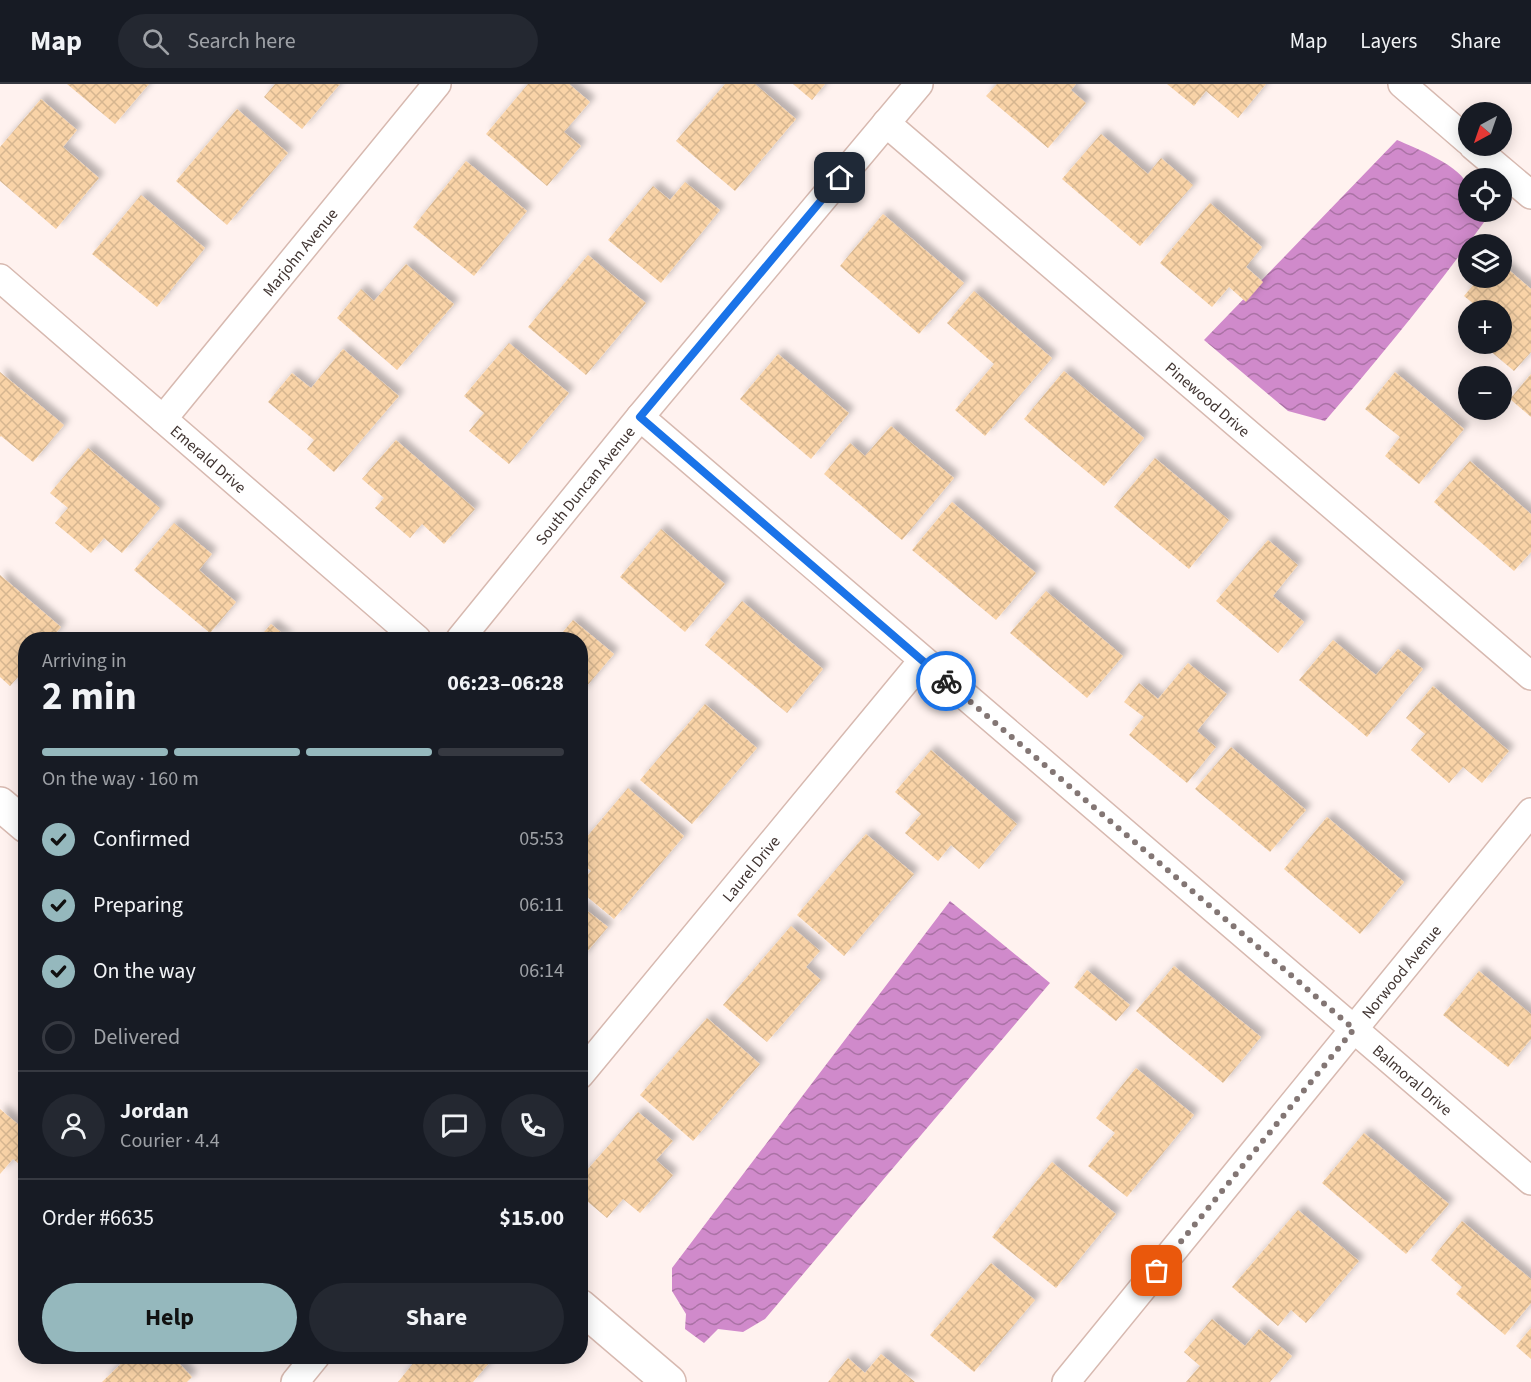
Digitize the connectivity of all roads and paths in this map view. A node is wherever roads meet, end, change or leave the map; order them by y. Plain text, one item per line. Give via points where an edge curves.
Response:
1 (437, 84) edge
2 (919, 84) edge
3 (1402, 84) edge
4 (886, 123) junction
5 (1458, 132) edge
6 (1485, 156) edge
7 (1531, 195) edge
8 (0, 278) edge
9 (640, 417) junction
10 (163, 419) junction
11 (409, 632) edge
12 (466, 632) edge
13 (922, 661) junction
14 (1531, 676) edge
15 (0, 804) edge
16 (1531, 812) edge
17 (18, 819) edge
18 (1354, 1029) junction
19 (588, 1066) edge
20 (1531, 1181) edge
21 (588, 1313) edge
22 (310, 1364) edge
23 (295, 1382) edge
24 (669, 1382) edge
25 (1066, 1382) edge

1 - 10 street, Marjohn Avenue
2 - 4 street, South Duncan Avenue
3 - 5 street
4 - 9 street, South Duncan Avenue
4 - 14 street, Pinewood Drive
6 - 7 street
8 - 10 street, Emerald Drive
9 - 12 street, South Duncan Avenue
9 - 13 street, Balmoral Drive
10 - 11 street, Emerald Drive
13 - 18 street, Balmoral Drive
13 - 19 street, Laurel Drive
15 - 17 street
16 - 18 street, Norwood Avenue
18 - 20 street, Balmoral Drive
18 - 25 street, Norwood Avenue
21 - 24 street
22 - 23 street

